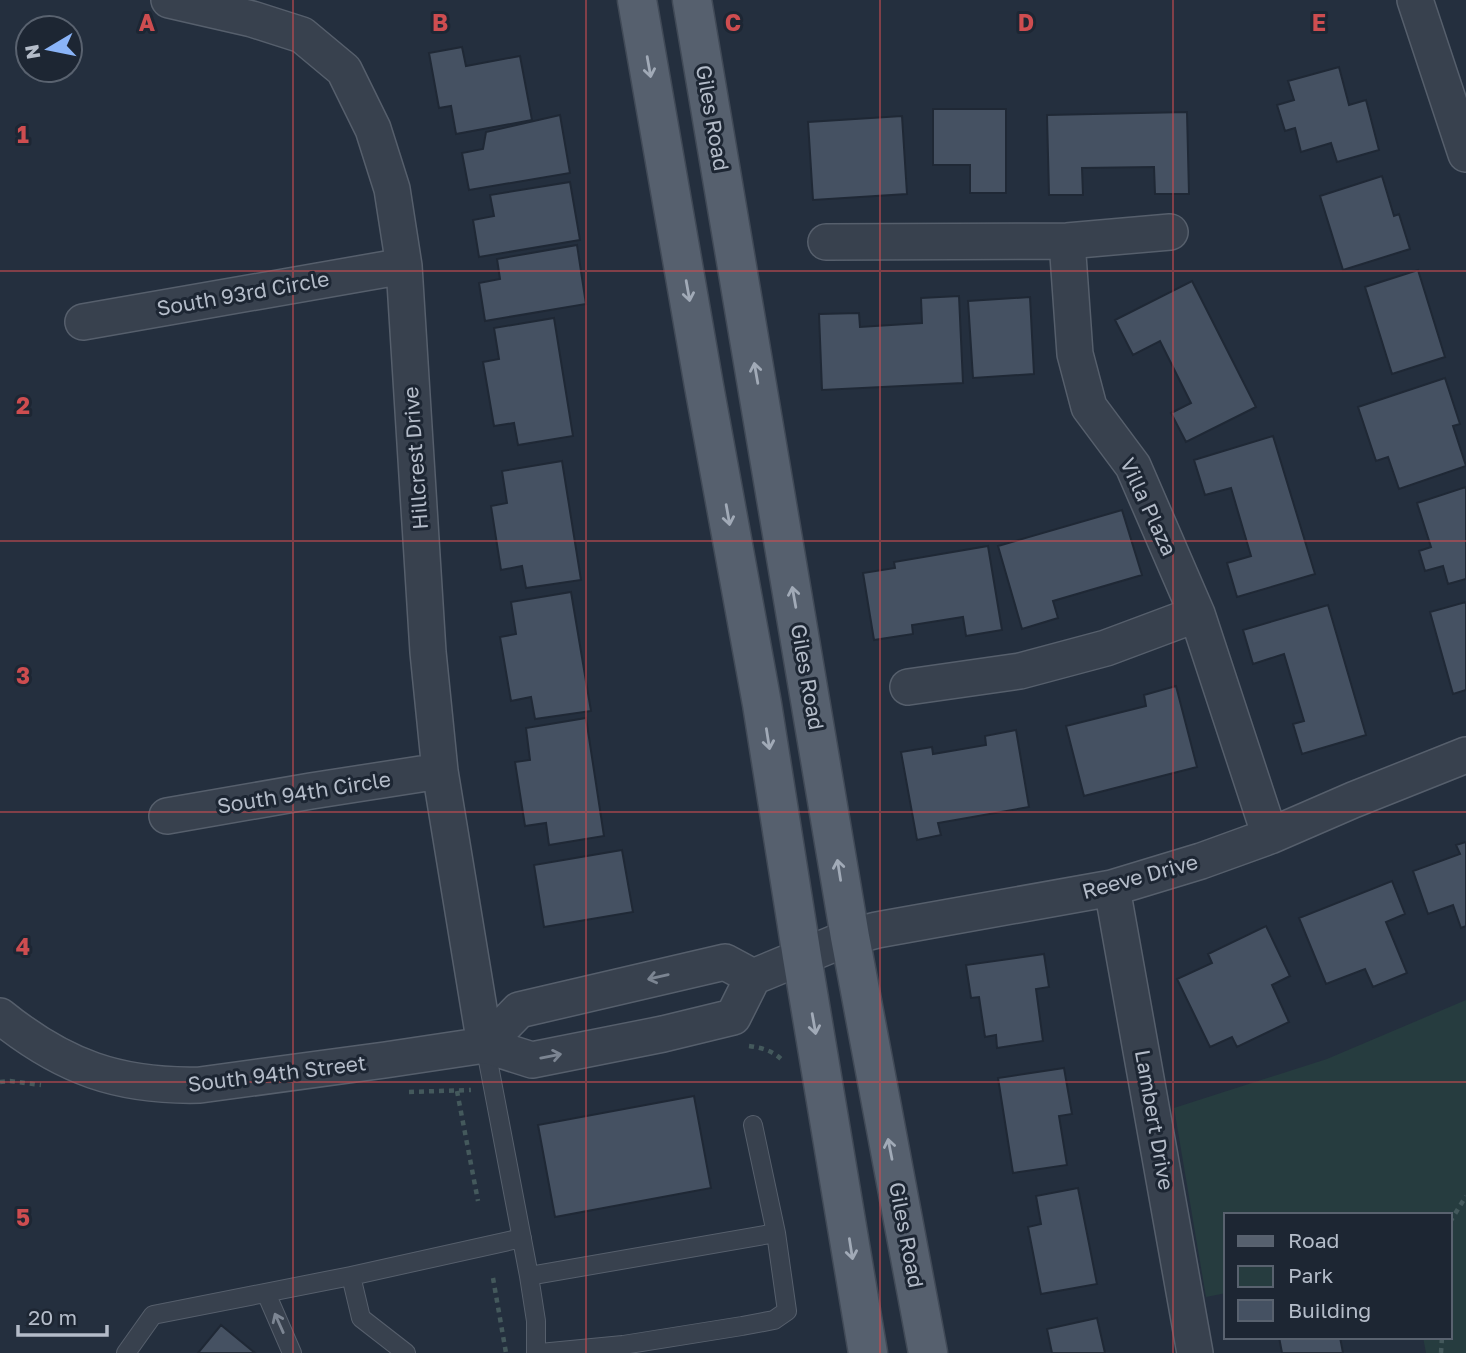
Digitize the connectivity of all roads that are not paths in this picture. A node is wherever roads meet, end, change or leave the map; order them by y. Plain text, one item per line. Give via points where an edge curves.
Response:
1 (169, 0) edge
2 (637, 0) edge
3 (692, 0) edge
4 (1415, 0) edge
5 (1466, 154) edge
6 (1170, 232) dead end
7 (1067, 241) junction
8 (826, 243) dead end
9 (404, 266) junction
10 (83, 322) dead end
11 (1197, 614) junction
12 (908, 687) dead end
13 (1466, 755) edge
14 (440, 771) junction
15 (167, 816) dead end
16 (1270, 836) junction
17 (1112, 888) junction
18 (850, 937) junction
19 (802, 957) junction
20 (753, 977) junction
21 (0, 1016) edge
22 (485, 1045) junction
23 (753, 1125) dead end
24 (776, 1233) junction
25 (522, 1238) junction
26 (351, 1276) junction
27 (529, 1276) junction
28 (266, 1293) junction
29 (126, 1353) edge
30 (292, 1353) edge
31 (406, 1353) edge
32 (538, 1353) edge
33 (868, 1353) edge
34 (929, 1353) edge
35 (1195, 1353) edge

1 - 9 street, Hillcrest Drive via 302,34 344,71 373,129 391,190
2 -> 19 main road via 762,704
18 -> 3 main road, Giles Road
4 - 5 street
6 - 7 street
7 - 8 street
7 - 11 street, Villa Plaza via 1075,354 1089,407 1133,466
9 - 10 street, South 93rd Circle
9 - 14 street, Hillcrest Drive via 428,652
11 - 12 street via 1106,648 1020,671
11 - 16 street, Villa Plaza
13 - 16 street, Reeve Drive
14 - 15 street, South 94th Circle
14 - 22 street, Hillcrest Drive
16 - 17 street, Reeve Drive
17 - 18 street, Reeve Drive
17 - 35 street, Lambert Drive
18 - 19 street, Reeve Drive
34 -> 18 main road, Giles Road
19 - 20 street
19 -> 33 main road
20 -> 22 street via 725,962 519,1010
22 -> 20 street, South 94th Street via 532,1060 733,1017
21 - 22 street, South 94th Street via 88,1069 173,1086
22 - 25 lane
23 - 24 lane
24 - 27 lane
24 - 32 lane via 787,1311 774,1320 623,1345
25 - 26 lane
25 - 27 lane
26 - 28 lane
26 - 31 lane via 362,1318
27 - 32 lane
28 - 29 lane via 153,1315
30 -> 28 lane

